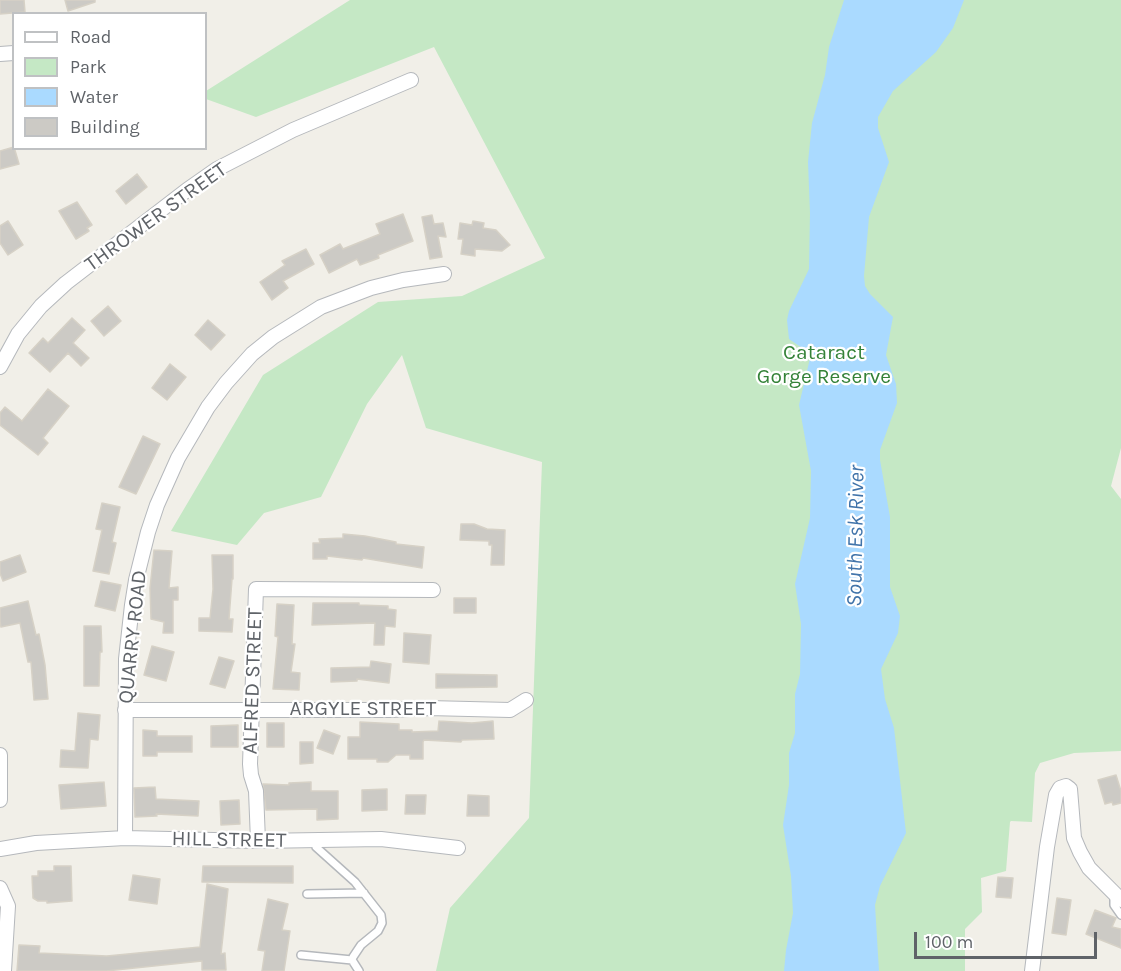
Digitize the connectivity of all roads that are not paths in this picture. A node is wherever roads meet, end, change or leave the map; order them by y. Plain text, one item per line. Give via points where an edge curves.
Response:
1 (411, 80) dead end
2 (444, 274) dead end
3 (0, 367) edge
4 (433, 590) dead end
5 (526, 700) dead end
6 (252, 709) junction
7 (125, 710) junction
8 (0, 755) edge
9 (0, 800) edge
10 (125, 838) junction
11 (315, 840) junction
12 (258, 841) junction
13 (458, 848) dead end
14 (0, 849) edge
15 (0, 888) edge
16 (364, 893) junction
17 (307, 894) dead end
18 (1118, 897) edge
19 (1121, 915) edge
20 (301, 955) dead end
21 (352, 960) junction
22 (4, 971) edge
23 (359, 971) edge
24 (1032, 971) edge

1 - 3 street, THROWER STREET via 293,130 187,190 41,306 18,334
2 - 7 street, QUARRY ROAD via 371,288 321,307 252,354 208,407 178,458 148,532 132,605
4 - 6 street, ALFRED STREET via 256,589
5 - 6 street, ARGYLE STREET via 510,710
6 - 7 street, ARGYLE STREET
6 - 12 street, ALFRED STREET via 250,764 256,791
7 - 10 street, QUARRY ROAD
8 - 9 street
10 - 12 street, HILL STREET
10 - 14 street, HILL STREET
11 - 12 street, HILL STREET
11 - 13 street, HILL STREET via 381,839
11 - 16 lane via 316,847
15 - 22 street via 8,906
16 - 17 lane
16 - 21 lane via 381,915 381,923
18 - 19 lane via 1114,905
18 - 24 street via 1089,868 1080,852 1074,838 1070,789 1060,788 1047,847
20 - 21 lane
21 - 23 lane

